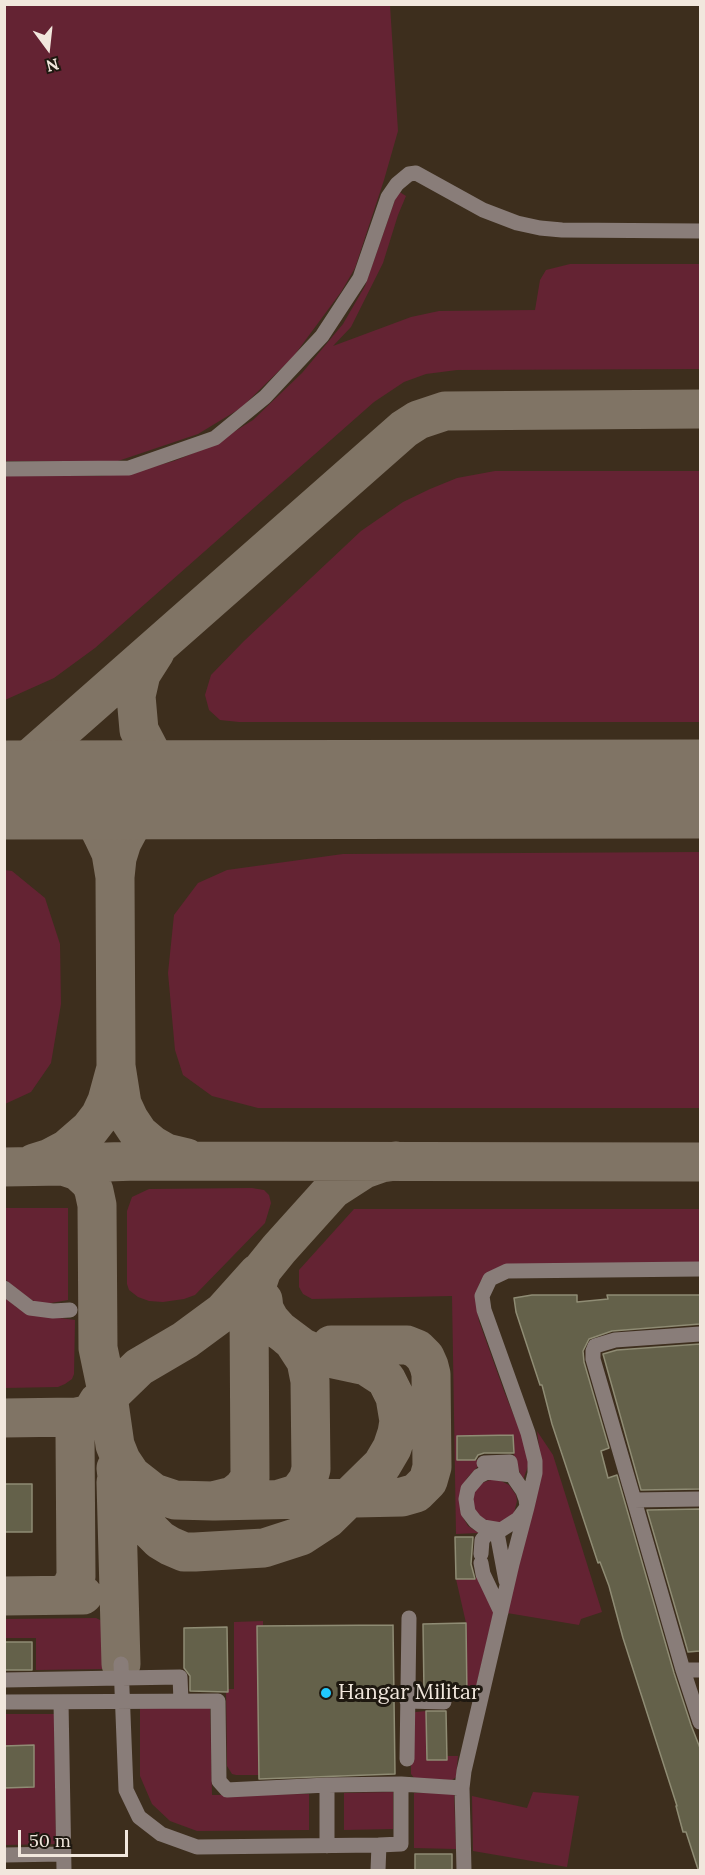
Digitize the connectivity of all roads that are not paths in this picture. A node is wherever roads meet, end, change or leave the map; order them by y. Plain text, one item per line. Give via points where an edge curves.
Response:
1 (700, 231) edge
2 (4, 470) edge
3 (700, 1269) edge
4 (4, 1288) edge
5 (70, 1310) dead end
6 (700, 1334) edge
7 (700, 1499) edge
8 (634, 1500) junction
9 (527, 1507) junction
10 (491, 1529) junction
11 (507, 1587) junction
12 (501, 1612) junction
13 (409, 1617) dead end
14 (684, 1670) junction
15 (700, 1670) edge
16 (121, 1671) junction
17 (4, 1680) edge
18 (61, 1701) junction
19 (121, 1701) junction
20 (181, 1701) junction
21 (407, 1701) junction
22 (4, 1702) edge
23 (444, 1702) dead end
24 (700, 1722) edge
25 (406, 1759) dead end
26 (401, 1784) junction
27 (327, 1785) junction
28 (462, 1788) junction
29 (327, 1845) junction
30 (380, 1845) junction
31 (63, 1854) junction
32 (4, 1855) edge
33 (64, 1870) edge
34 (378, 1870) edge
35 (464, 1870) edge

1 - 2 street via 540,228 483,210 417,173 409,174 388,197 360,278 322,336 265,397 215,438 129,468
3 - 9 street via 522,1270 507,1271 490,1279 482,1296 484,1310 535,1461
4 - 5 street via 30,1308
6 - 8 street via 615,1340 595,1346 593,1359
7 - 8 street
8 - 14 street
9 - 10 street via 511,1525
9 - 10 street via 523,1491 512,1475 483,1474 472,1482 466,1499 468,1512 475,1521
9 - 11 street
10 - 11 street via 498,1538
10 - 12 street via 482,1540 481,1558 483,1574
11 - 12 street
12 - 28 street
13 - 21 street
14 - 15 street
14 - 24 street
16 - 17 street
16 - 19 street
16 - 20 street via 180,1677
18 - 19 street
18 - 22 street
18 - 31 street
19 - 20 street
19 - 29 street via 126,1790 139,1817 161,1834 197,1847
20 - 27 street via 218,1701 219,1780 226,1790
21 - 23 street
21 - 25 street
26 - 27 street
26 - 28 street
26 - 30 street via 401,1844
27 - 29 street
28 - 35 street
29 - 30 street
30 - 34 street
31 - 32 street
31 - 33 street

